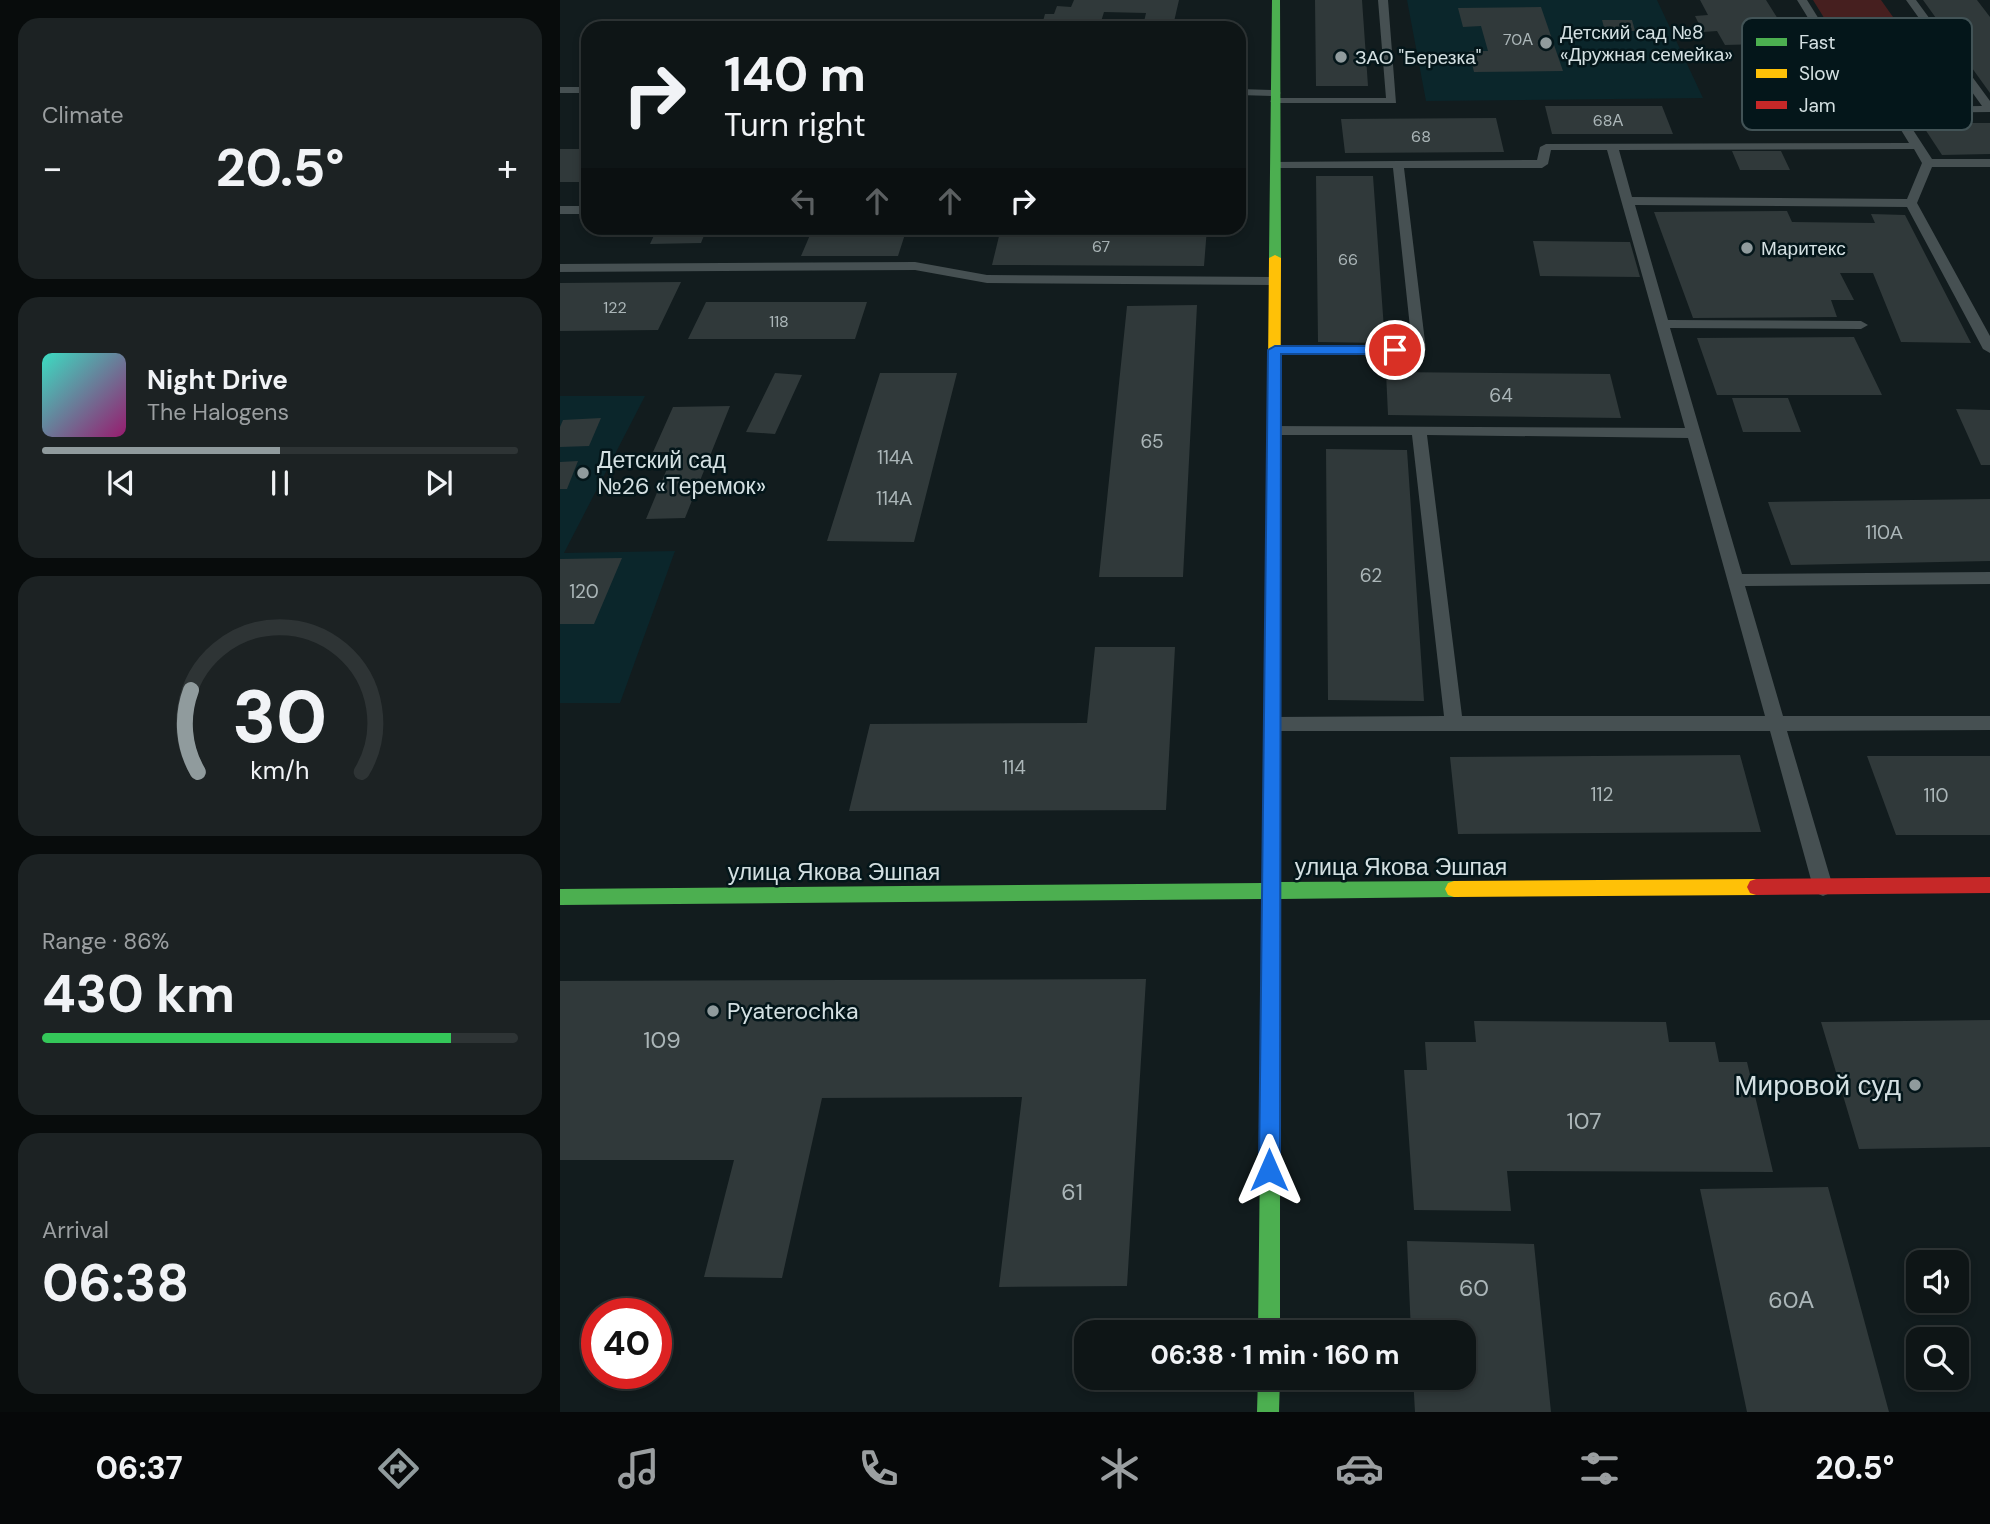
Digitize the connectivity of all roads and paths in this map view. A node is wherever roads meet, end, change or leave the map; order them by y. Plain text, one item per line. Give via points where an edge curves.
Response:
1 (1276, 0) edge
2 (1383, 0) edge
3 (1802, 0) edge
4 (1911, 0) edge
5 (1813, 18) edge
6 (1924, 18) edge
7 (1972, 85) edge
8 (560, 90) edge
9 (581, 90) edge
10 (1246, 93) edge
11 (1276, 97) junction
12 (1989, 109) edge
13 (1907, 130) edge
14 (1917, 146) junction
15 (1612, 147) junction
16 (1928, 163) junction
17 (1990, 163) edge
18 (1275, 164) junction
19 (1398, 164) junction
20 (1627, 201) junction
21 (1911, 203) junction
22 (560, 210) edge
23 (581, 210) edge
24 (560, 268) edge
25 (1275, 281) junction
26 (1663, 324) junction
27 (1861, 325) dead end
28 (1990, 349) edge
29 (1275, 350) junction
30 (1274, 430) junction
31 (1419, 430) junction
32 (1694, 433) junction
33 (1990, 578) edge
34 (1736, 580) junction
35 (1776, 723) junction
36 (1990, 723) edge
37 (1272, 724) junction
38 (1454, 724) junction
39 (1990, 885) edge
40 (1823, 887) junction
41 (1272, 891) junction
42 (560, 897) edge
43 (1269, 1320) edge
44 (1269, 1390) edge
45 (1268, 1412) edge

1 - 11 street
2 - 11 lane via 1392,101
3 - 5 lane
4 - 6 lane
7 - 12 lane
8 - 9 lane
10 - 11 lane
11 - 18 street
13 - 14 lane
14 - 15 lane
14 - 16 lane
15 - 19 lane via 1546,148 1542,164
15 - 20 lane
16 - 17 lane
16 - 21 lane
18 - 19 lane
18 - 25 street
19 - 29 lane via 1419,350
20 - 21 lane
20 - 26 lane
21 - 28 lane
22 - 23 lane
24 - 25 lane via 737,261 915,267 987,279
25 - 29 street
26 - 27 lane
26 - 32 lane
29 - 30 street
30 - 31 lane
30 - 37 street
31 - 32 lane
31 - 38 lane
32 - 34 lane
33 - 34 lane
34 - 35 lane
35 - 36 lane
35 - 38 lane
35 - 40 lane
37 - 38 lane
37 - 41 street
39 - 40 street, улица Якова Эшпая
40 - 41 street, улица Якова Эшпая
41 - 42 street, улица Якова Эшпая
41 - 43 street
44 - 45 street

